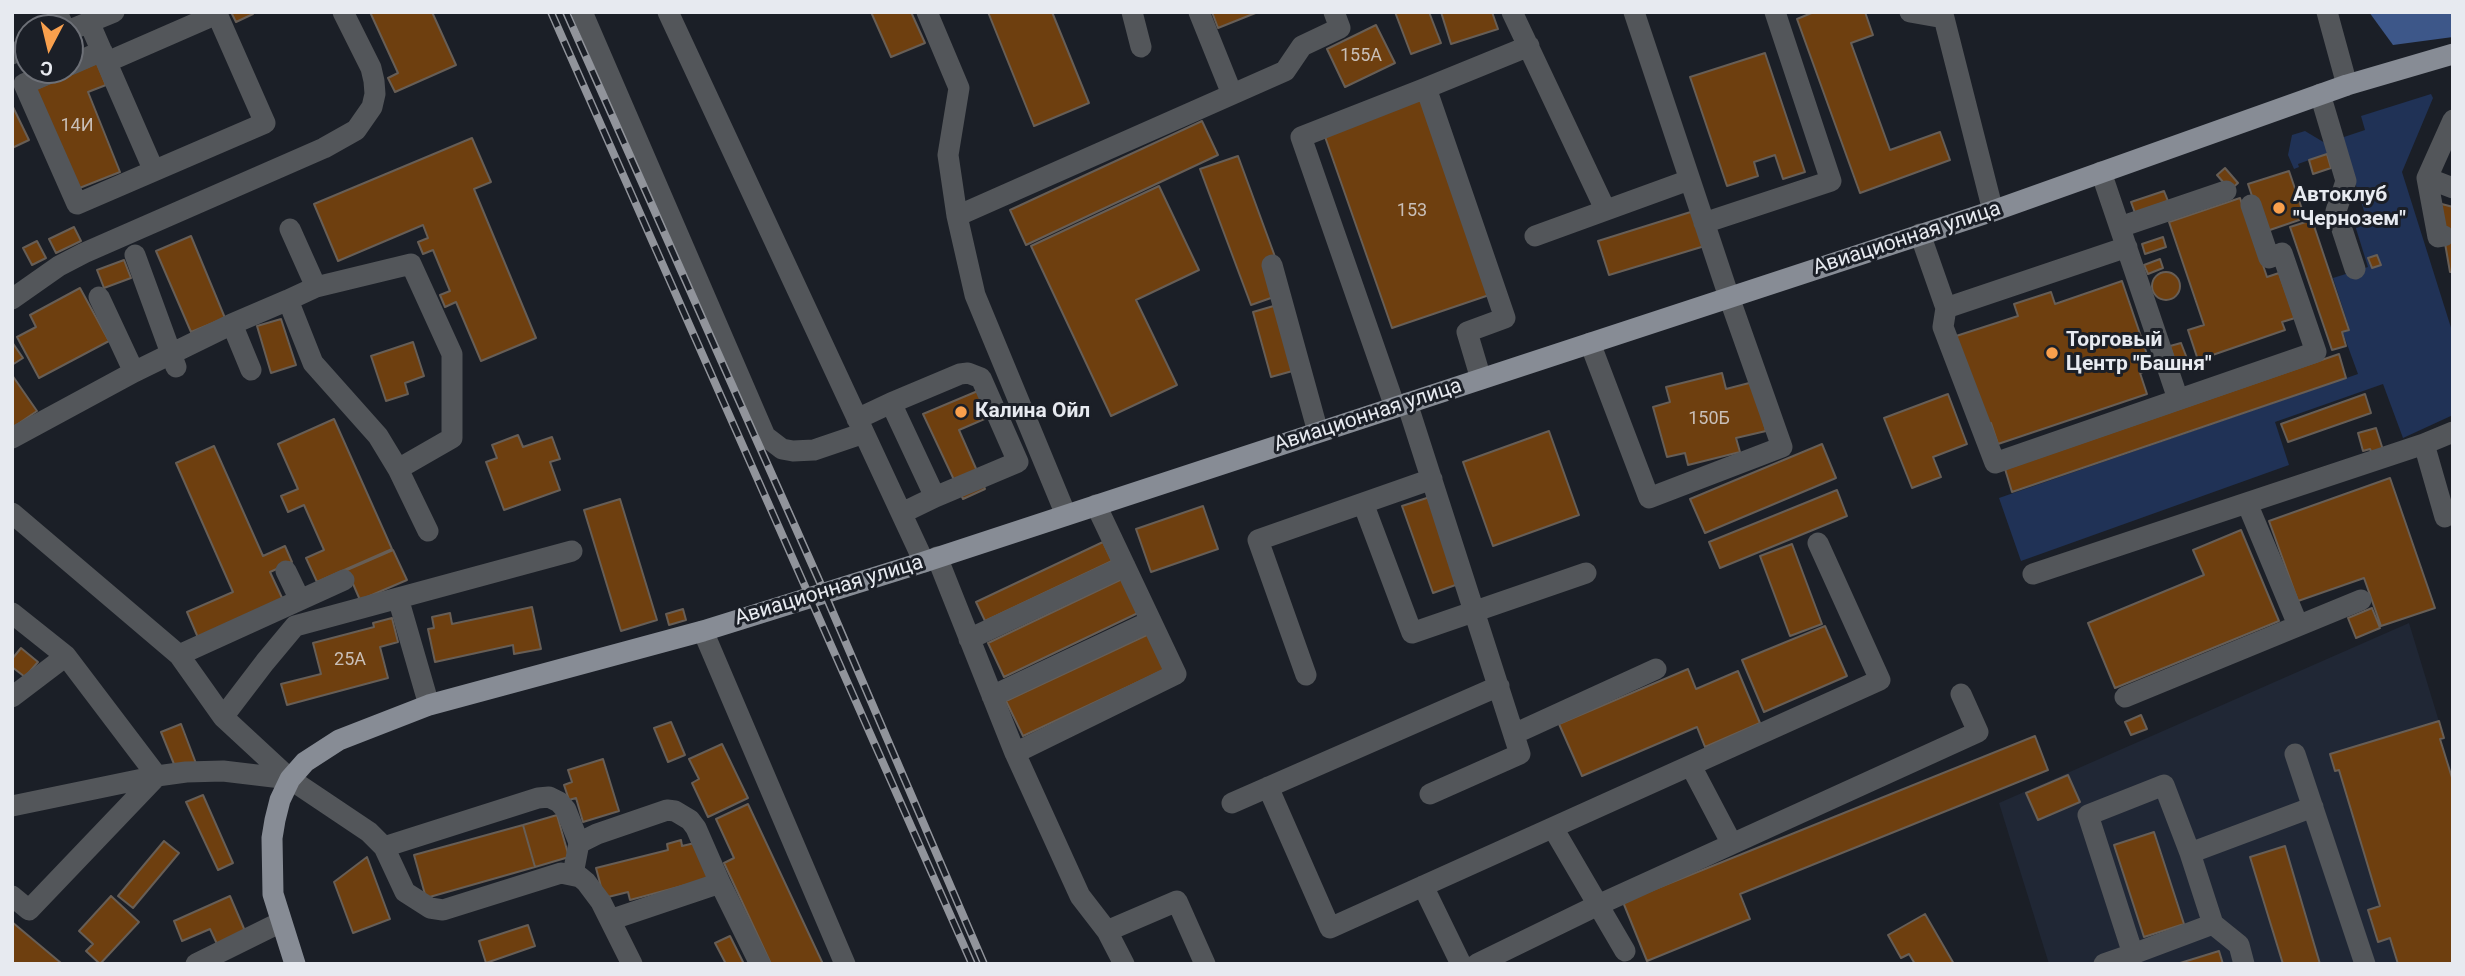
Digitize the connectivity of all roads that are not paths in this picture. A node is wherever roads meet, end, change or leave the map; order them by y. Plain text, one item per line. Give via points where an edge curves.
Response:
1 (114, 12) edge
2 (343, 12) edge
3 (582, 12) edge
4 (668, 12) edge
5 (927, 12) edge
6 (1132, 12) edge
7 (1199, 12) edge
8 (1334, 12) edge
9 (1512, 12) edge
10 (1634, 12) edge
11 (1775, 12) edge
12 (1910, 12) edge
13 (2327, 12) edge
14 (84, 24) edge
15 (84, 31) edge
16 (1529, 46) junction
17 (1141, 47) dead end
18 (2453, 54) edge
19 (104, 56) junction
20 (84, 61) edge
21 (26, 84) edge
22 (2347, 85) junction
23 (1426, 88) junction
24 (1232, 94) junction
25 (2320, 94) junction
26 (2453, 120) edge
27 (154, 171) junction
28 (2101, 172) junction
29 (2427, 178) junction
30 (1689, 180) junction
31 (2453, 188) edge
32 (2227, 191) dead end
33 (2251, 205) dead end
34 (1605, 209) junction
35 (1993, 211) junction
36 (957, 216) junction
37 (1704, 223) junction
38 (290, 229) dead end
39 (1920, 234) junction
40 (1535, 236) dead end
41 (2444, 236) dead end
42 (2123, 237) junction
43 (135, 255) dead end
44 (1272, 265) dead end
45 (2355, 269) dead end
46 (316, 288) junction
47 (99, 297) dead end
48 (1729, 298) junction
49 (12, 299) edge
50 (288, 300) junction
51 (1946, 308) junction
52 (232, 324) junction
53 (1590, 343) junction
54 (174, 360) junction
55 (251, 370) dead end
56 (134, 372) junction
57 (1481, 379) junction
58 (2178, 398) junction
59 (891, 403) junction
60 (1401, 405) junction
61 (861, 426) junction
62 (1318, 432) junction
63 (2453, 432) edge
64 (12, 438) edge
65 (2424, 444) junction
66 (398, 469) junction
67 (1432, 479) junction
68 (935, 497) junction
69 (1363, 503) junction
70 (2247, 503) junction
71 (1097, 505) junction
72 (12, 513) edge
73 (902, 513) junction
74 (1066, 515) junction
75 (2445, 517) dead end
76 (428, 531) dead end
77 (1818, 543) dead end
78 (572, 551) dead end
79 (930, 560) junction
80 (1125, 566) junction
81 (286, 571) dead end
82 (1586, 573) dead end
83 (2033, 574) dead end
84 (344, 580) dead end
85 (398, 598) junction
86 (300, 600) junction
87 (2361, 600) dead end
88 (1474, 611) junction
89 (12, 613) edge
90 (1151, 621) junction
91 (2298, 625) junction
92 (703, 631) junction
93 (969, 639) junction
94 (180, 655) junction
95 (66, 656) junction
96 (1656, 669) dead end
97 (1306, 675) dead end
98 (1499, 686) junction
99 (1961, 694) dead end
100 (992, 696) junction
101 (12, 697) edge
102 (2125, 697) dead end
103 (429, 705) junction
104 (223, 718) junction
105 (1514, 734) junction
106 (1015, 753) junction
107 (2295, 754) dead end
108 (1691, 766) junction
109 (157, 776) junction
110 (290, 779) junction
111 (1268, 787) junction
112 (1430, 794) dead end
113 (1232, 803) dead end
114 (12, 806) edge
115 (2313, 807) junction
116 (1553, 828) junction
117 (579, 843) junction
118 (1732, 844) junction
119 (384, 847) junction
120 (2190, 853) junction
121 (573, 874) junction
122 (720, 883) junction
123 (1423, 886) junction
124 (12, 896) edge
125 (1598, 905) junction
126 (610, 920) junction
127 (281, 922) junction
128 (2213, 924) junction
129 (1107, 931) junction
130 (1625, 951) dead end
131 (2133, 954) junction
132 (196, 964) edge
133 (295, 964) edge
134 (632, 964) edge
135 (760, 964) edge
136 (845, 964) edge
137 (1124, 964) edge
138 (1205, 964) edge
139 (1461, 964) edge
140 (1477, 964) edge
141 (2104, 964) edge
142 (2244, 964) edge
143 (2365, 964) edge

1 - 14 street
2 - 49 street via 374,81 372,107 356,130 59,265
3 - 61 street via 765,436 782,449 814,450
4 - 61 street
5 - 36 street via 958,88 948,155
6 - 17 street
7 - 24 street
8 - 24 street via 1340,28 1302,46 1285,71
9 - 16 street
10 - 30 street
11 - 37 street via 1831,181
12 - 35 street via 1944,18
13 - 22 street
15 - 19 street
16 - 23 street
16 - 34 street
18 - 22 main road, Авиационная улица
19 - 20 street
19 - 27 street
19 - 27 street via 217,14 265,123
21 - 27 street via 77,204
22 - 25 main road, Авиационная улица
23 - 57 street via 1504,317 1467,332
23 - 60 street via 1301,137
24 - 36 street
25 - 28 main road, Авиационная улица
25 - 45 street via 2346,181 2336,211
26 - 29 street
28 - 35 main road, Авиационная улица
28 - 42 street
29 - 31 street
29 - 41 street via 2438,237
30 - 34 street
30 - 37 street
32 - 42 street
33 - 58 street via 2269,258 2283,253 2316,352
34 - 40 street
35 - 39 main road, Авиационная улица
36 - 74 street via 975,295
37 - 48 street
38 - 46 street
39 - 48 main road, Авиационная улица
39 - 51 street
42 - 51 street
42 - 58 street
43 - 54 street
44 - 62 street
46 - 50 street
46 - 66 street via 411,264 452,354 453,438
47 - 56 street
48 - 53 main road, Авиационная улица
48 - 53 street via 1782,447 1649,498
50 - 52 street
50 - 66 street via 313,363 378,436
51 - 58 street via 1943,327 1995,463
52 - 54 street
52 - 55 street
53 - 57 main road, Авиационная улица
54 - 56 street
56 - 64 street
57 - 60 main road, Авиационная улица
59 - 61 street
59 - 68 street
59 - 68 street via 960,373 981,378 1018,462
60 - 62 main road, Авиационная улица
60 - 67 street
61 - 73 street
62 - 71 main road, Авиационная улица
63 - 65 street
65 - 70 street
65 - 75 street
66 - 76 street
67 - 69 street
67 - 88 street
68 - 73 street
69 - 88 street via 1412,633
69 - 97 street via 1258,540
70 - 83 street
70 - 91 street
71 - 74 main road, Авиационная улица
71 - 80 street
72 - 94 street
73 - 79 street
74 - 79 main road, Авиационная улица
77 - 108 street via 1881,680
78 - 85 street
79 - 92 main road, Авиационная улица
79 - 93 street
80 - 90 street
80 - 93 street
81 - 86 street
82 - 88 street
84 - 86 street
85 - 103 street
85 - 104 street via 295,626
86 - 94 street
87 - 91 street
88 - 98 street
89 - 95 street
90 - 100 street
90 - 106 street via 1176,674
91 - 102 street
92 - 103 main road, Авиационная улица
92 - 136 street
93 - 100 street
94 - 104 street
95 - 101 street
95 - 109 street
96 - 105 street
98 - 105 street
98 - 111 street
99 - 118 street via 1978,732
100 - 106 street
103 - 110 main road, Авиационная улица via 339,740 305,762
104 - 110 street
105 - 112 street via 1520,754
106 - 129 street via 1080,896
107 - 115 street
108 - 116 street
108 - 118 street
109 - 110 street via 223,771
109 - 114 street
109 - 124 street via 29,910
110 - 119 street
110 - 127 main road via 272,838 273,894
111 - 113 street
111 - 123 street via 1330,928
115 - 120 street
115 - 143 street
116 - 123 street
116 - 125 street
117 - 119 street via 566,810 549,797
117 - 121 street
117 - 122 street via 659,811 676,811 696,828
118 - 125 street
119 - 121 street via 405,892 430,908 443,910 555,874
120 - 128 street
120 - 131 street via 2164,785 2088,815
121 - 126 street via 592,888
122 - 126 street
122 - 135 street
123 - 139 street
125 - 130 street
125 - 140 street
126 - 134 street
127 - 132 street
127 - 133 main road
128 - 131 street
128 - 142 street via 2239,945
129 - 137 street
129 - 138 street via 1177,901
131 - 141 street

